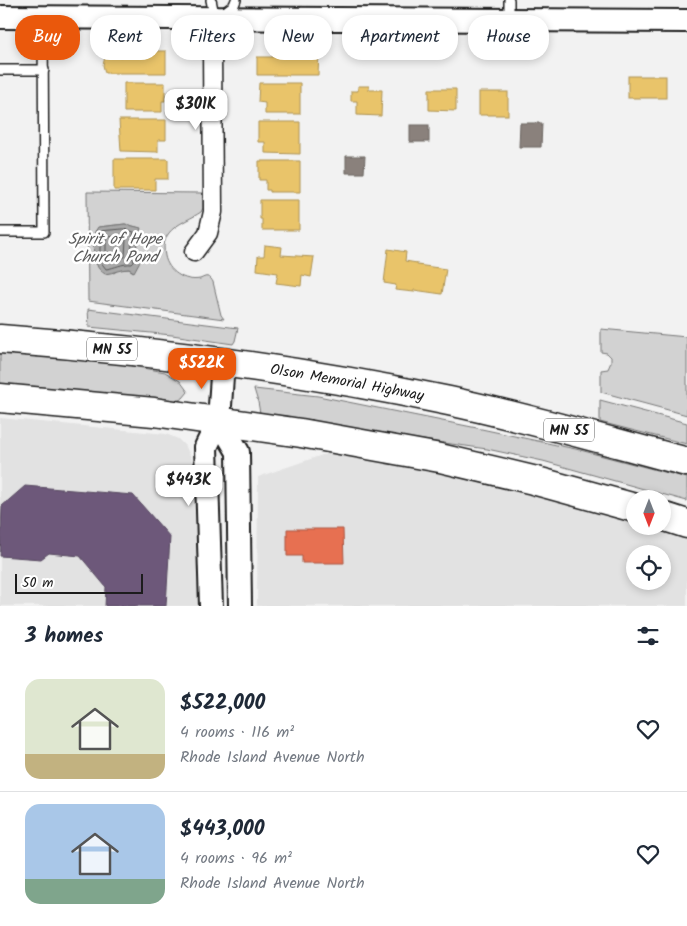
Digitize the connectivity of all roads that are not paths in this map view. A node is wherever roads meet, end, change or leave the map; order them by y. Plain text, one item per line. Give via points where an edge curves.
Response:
1 (236, 0) edge
2 (213, 9) edge
3 (509, 10) edge
4 (80, 15) edge
5 (0, 17) edge
6 (15, 17) edge
7 (687, 21) edge
8 (44, 60) edge
9 (0, 70) edge
10 (44, 70) junction
11 (0, 232) edge
12 (194, 252) dead end
13 (0, 339) edge
14 (223, 362) junction
15 (0, 398) edge
16 (219, 420) junction
17 (687, 462) edge
18 (626, 506) edge
19 (671, 519) edge
20 (687, 524) edge
21 (211, 606) edge
22 (240, 606) edge

1 - 2 lane via 234,5
2 - 3 street
2 - 4 street
2 - 12 street via 213,212 208,233
3 - 7 street
5 - 6 street
8 - 10 lane
9 - 10 lane
10 - 11 lane via 44,232
13 - 14 highway, Olson Memorial Highway / MN 55
14 - 16 street
14 - 17 highway, Olson Memorial Highway / MN 55 via 450,401
15 - 16 highway
16 - 18 highway via 440,458
16 - 21 street via 206,447
16 - 22 street via 238,452
19 - 20 highway

